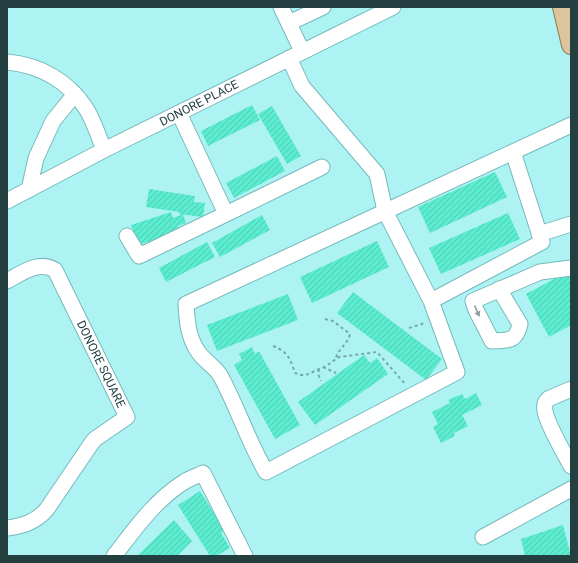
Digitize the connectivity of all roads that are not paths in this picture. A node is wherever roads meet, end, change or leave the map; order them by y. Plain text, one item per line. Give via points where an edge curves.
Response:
1 (281, 7) edge
2 (323, 7) edge
3 (393, 7) edge
4 (562, 7) edge
5 (289, 23) junction
6 (571, 45) edge
7 (296, 54) junction
8 (7, 62) edge
9 (75, 94) junction
10 (179, 113) junction
11 (571, 125) edge
12 (104, 150) junction
13 (513, 152) junction
14 (322, 167) dead end
15 (29, 190) junction
16 (7, 201) edge
17 (385, 211) junction
18 (226, 214) junction
19 (571, 224) edge
20 (540, 234) junction
21 (127, 236) dead end
22 (571, 268) edge
23 (7, 281) edge
24 (499, 289) dead end
25 (431, 301) junction
26 (571, 389) edge
27 (571, 466) edge
28 (571, 489) edge
29 (7, 528) edge
30 (483, 537) dead end
31 (114, 556) edge
32 (245, 556) edge

1 - 5 street
2 - 5 street
3 - 7 street, DONORE PLACE
4 - 6 main road
5 - 7 street
7 - 10 street, DONORE PLACE
7 - 17 street via 302,86 377,174
8 - 9 street via 21,63 48,74
9 - 12 street via 86,109
9 - 15 street via 52,121 36,158
10 - 12 street, DONORE PLACE
10 - 18 street
11 - 13 street
12 - 15 street, DONORE PLACE
13 - 17 street
13 - 20 street
14 - 18 street
15 - 16 street, DONORE PLACE
17 - 25 street
17 - 25 street via 186,304 188,331 199,353 219,374 266,472 457,372
18 - 21 street via 139,256
19 - 20 street
20 - 25 street via 542,242
22 - 24 street via 540,272
23 - 29 street, DONORE SQUARE via 38,266 55,270 127,417 95,439 42,515 26,524
26 - 27 street via 548,399 545,407 546,417
28 - 30 street
31 - 32 street via 136,527 166,495 203,473

